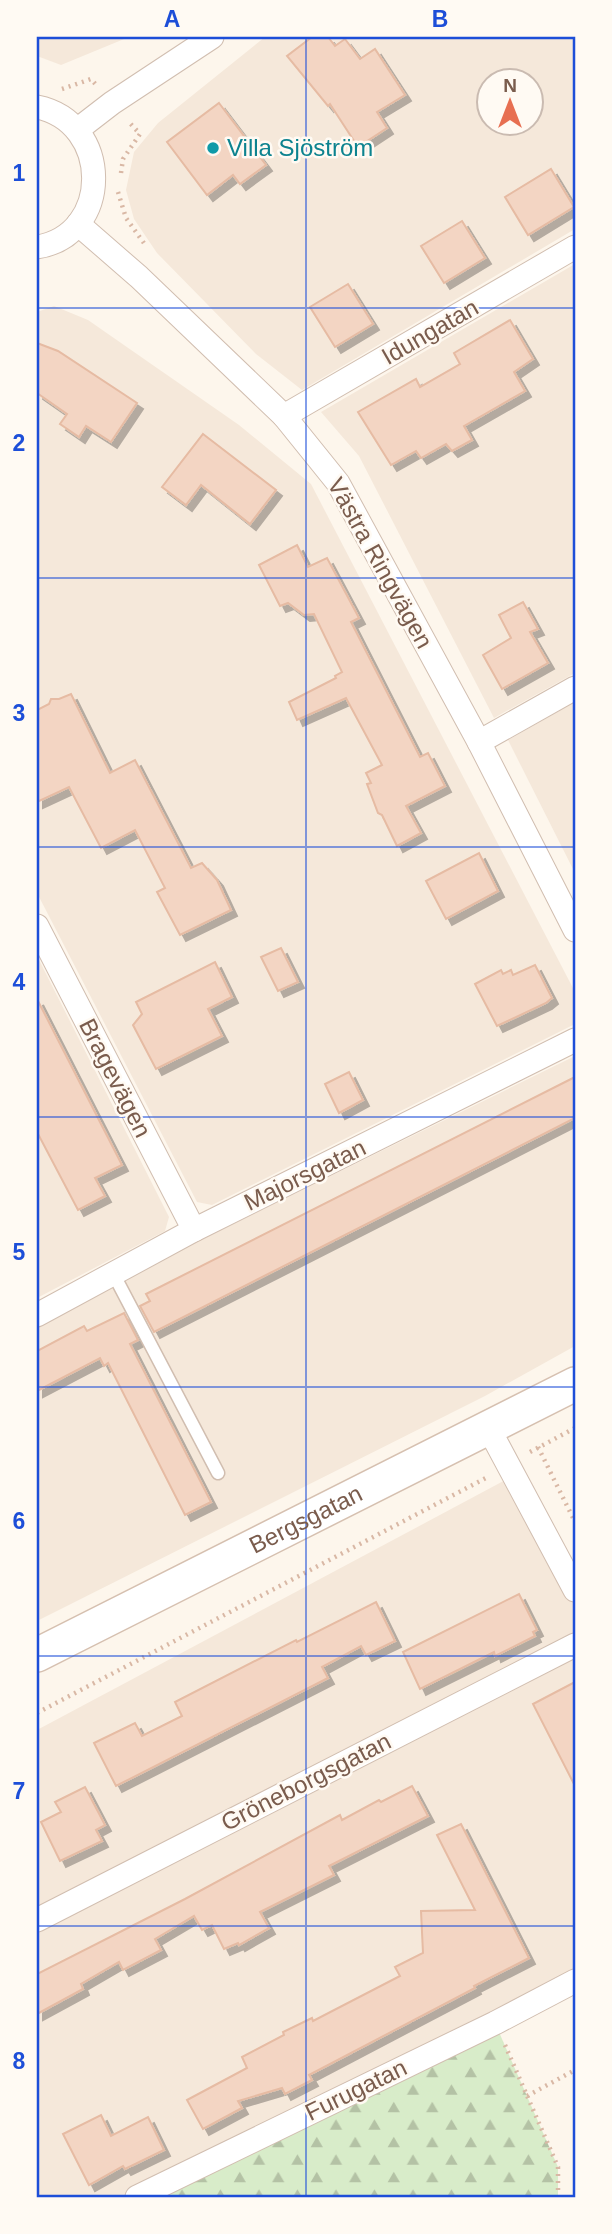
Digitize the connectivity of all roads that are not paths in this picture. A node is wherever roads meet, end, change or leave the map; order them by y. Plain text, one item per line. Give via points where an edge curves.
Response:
1 (212, 37) edge
2 (37, 107) edge
3 (77, 130) junction
4 (78, 224) junction
5 (37, 247) edge
6 (575, 247) edge
7 (284, 416) junction
8 (575, 688) edge
9 (479, 742) junction
10 (37, 926) edge
11 (575, 930) edge
12 (575, 1040) edge
13 (194, 1230) junction
14 (114, 1275) junction
15 (37, 1315) edge
16 (575, 1384) edge
17 (489, 1429) junction
18 (218, 1473) dead end
19 (570, 1564) edge
20 (575, 1590) edge
21 (575, 1645) edge
22 (37, 1655) edge
23 (37, 1920) edge
24 (575, 1981) edge
25 (137, 2197) edge

1 - 3 street
2 - 3 street via 61,116
3 - 4 street via 94,166 89,206
4 - 5 street via 62,237
4 - 7 street, Västra Ringvägen
6 - 7 street, Idungatan
7 - 9 street, Västra Ringvägen via 338,483
8 - 9 street
9 - 11 street, Västra Ringvägen
10 - 13 street, Bragevägen
12 - 13 street, Majorsgatan
13 - 14 street, Majorsgatan
14 - 15 street, Majorsgatan
14 - 18 lane
16 - 17 street, Bergsgatan
17 - 19 street
17 - 22 street, Bergsgatan
19 - 20 street
21 - 23 street, Gröneborgsgatan
24 - 25 street, Furugatan

